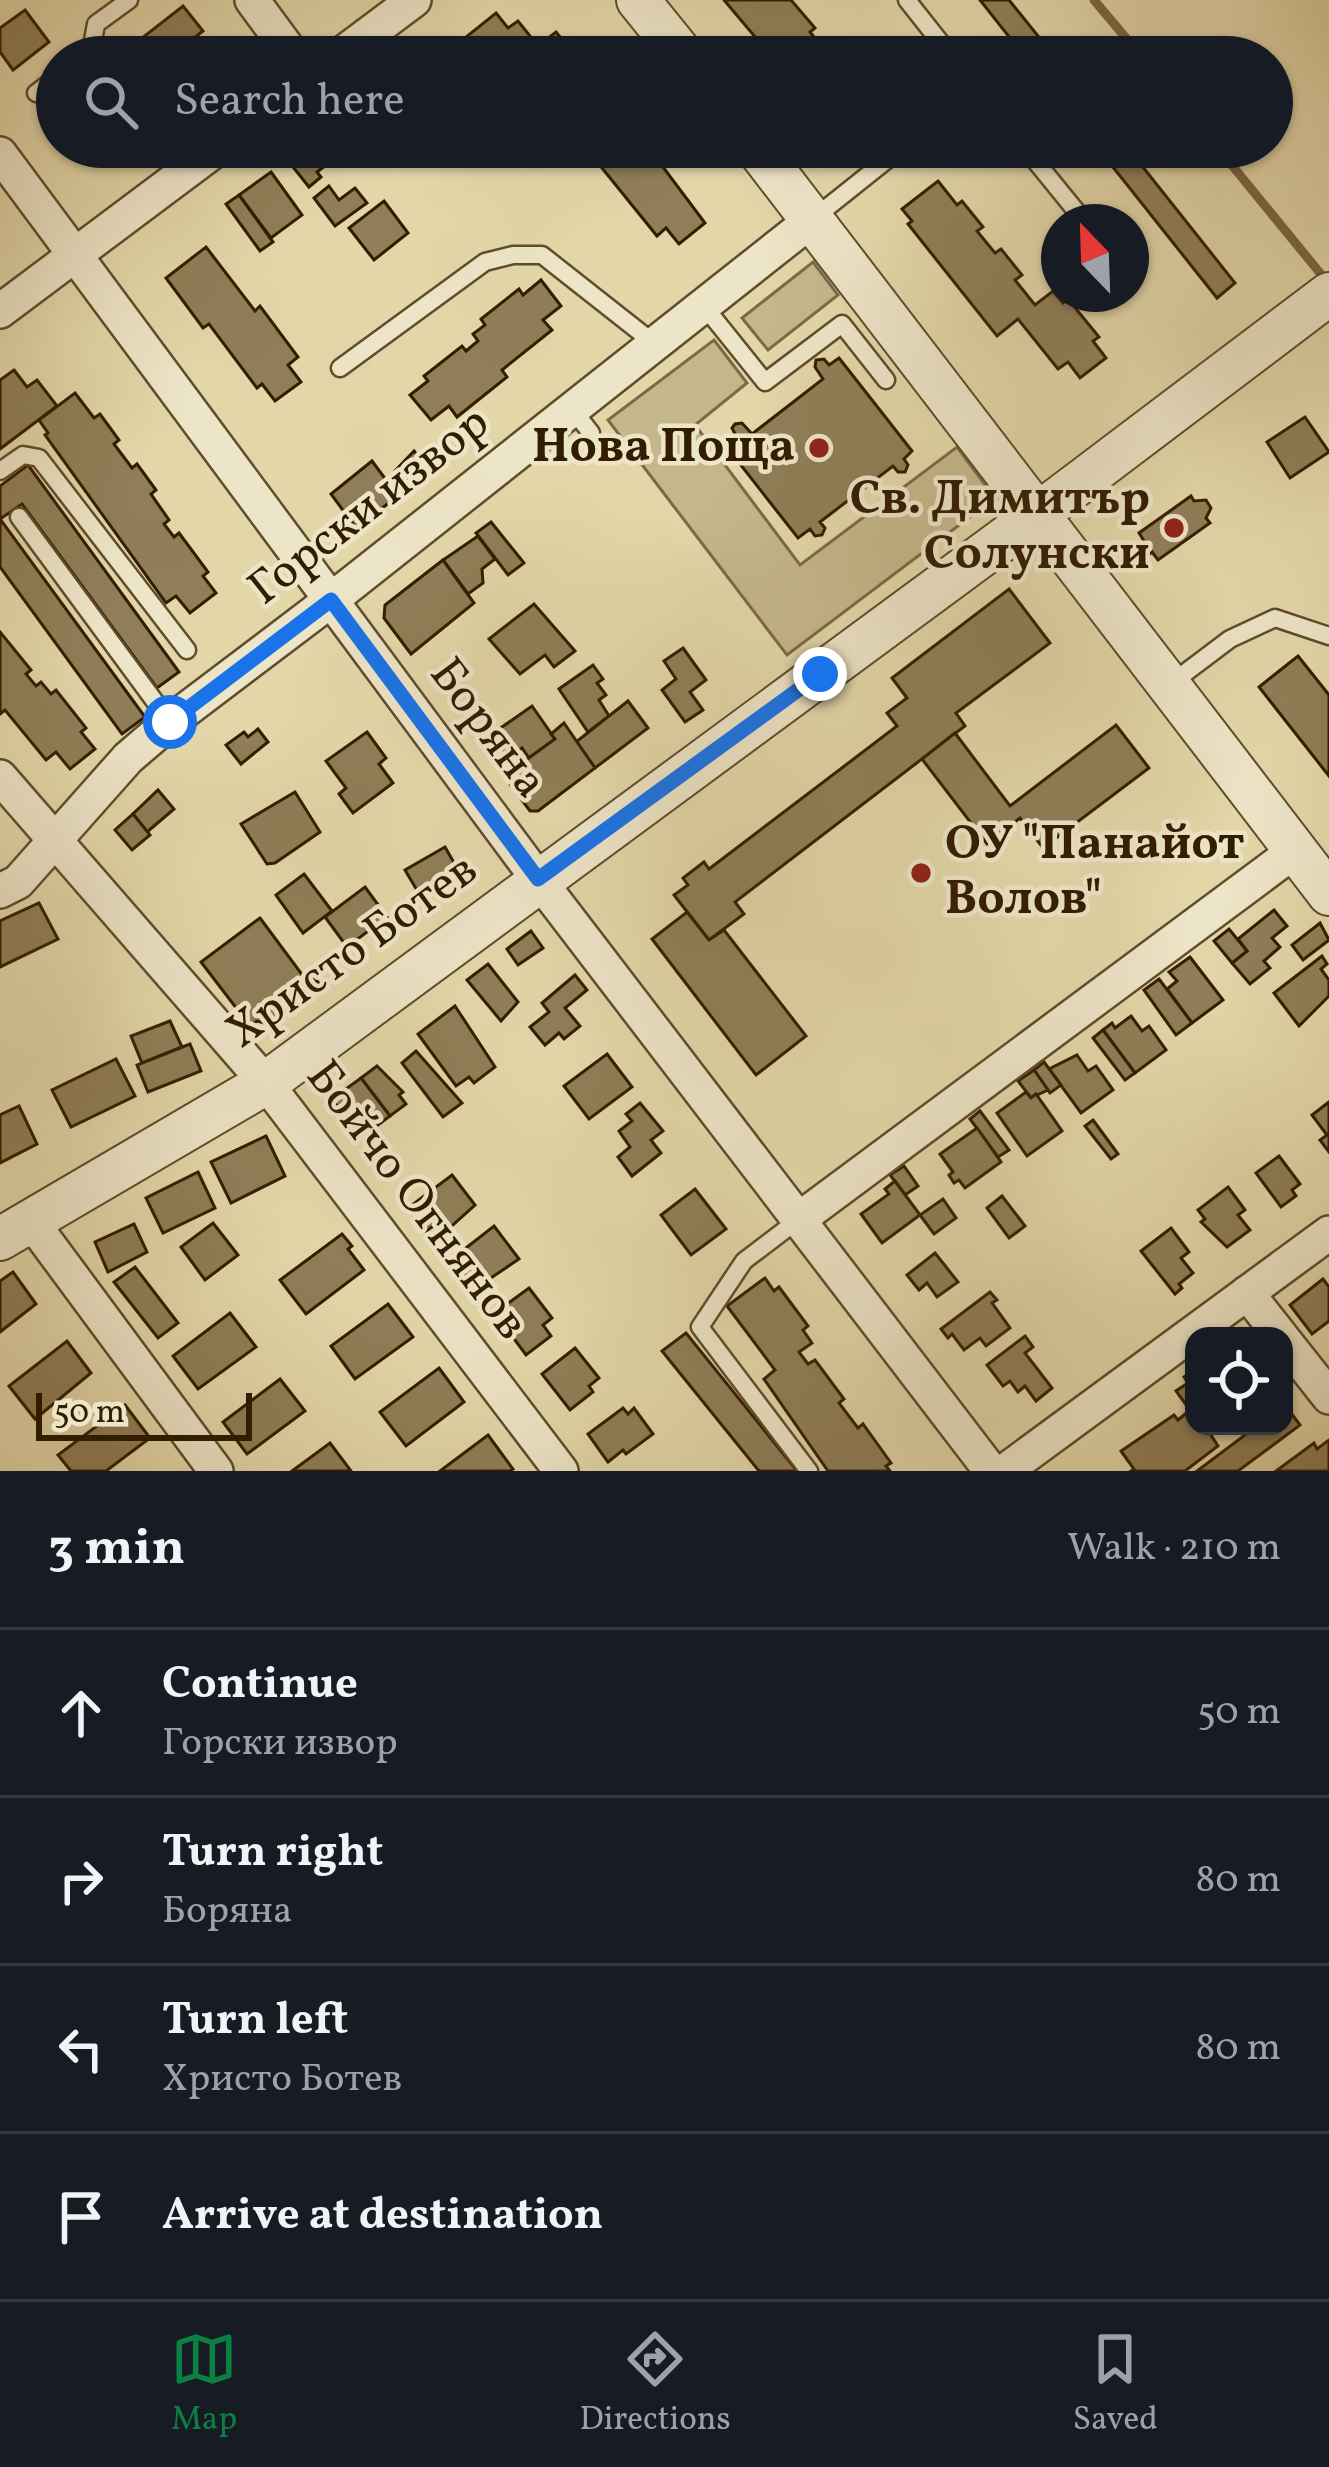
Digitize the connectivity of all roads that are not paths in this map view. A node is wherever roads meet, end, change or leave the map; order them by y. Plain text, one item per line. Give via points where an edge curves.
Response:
1 (129, 0) edge
2 (252, 0) edge
3 (413, 0) edge
4 (638, 0) edge
5 (907, 0) edge
6 (94, 36) edge
7 (279, 36) edge
8 (366, 36) edge
9 (667, 36) edge
10 (935, 36) edge
11 (0, 154) edge
12 (191, 168) edge
13 (773, 168) edge
14 (877, 168) edge
15 (1041, 168) edge
16 (1070, 204) edge
17 (814, 219) junction
18 (75, 255) junction
19 (1318, 302) edge
20 (704, 305) junction
21 (0, 311) edge
22 (655, 344) junction
23 (340, 368) dead end
24 (886, 380) dead end
25 (0, 471) edge
26 (1037, 514) junction
27 (19, 517) dead end
28 (331, 600) junction
29 (1329, 636) edge
30 (188, 650) dead end
31 (1169, 686) junction
32 (170, 722) junction
33 (0, 777) edge
34 (56, 841) junction
35 (1296, 850) junction
36 (538, 879) junction
37 (0, 891) edge
38 (1329, 894) edge
39 (266, 1083) junction
40 (798, 1220) junction
41 (16, 1230) edge
42 (1329, 1233) edge
43 (1247, 1293) junction
44 (1273, 1327) edge
45 (1293, 1352) edge
46 (1329, 1397) edge
47 (216, 1471) edge
48 (561, 1471) edge
49 (809, 1471) edge
50 (991, 1471) edge
51 (1005, 1471) edge

1 - 6 lane via 96,24
2 - 7 street
3 - 8 street
4 - 9 street
5 - 10 lane
11 - 18 street, Боряна
12 - 18 street
13 - 17 street
14 - 17 lane
15 - 16 lane
17 - 20 street, Горски извор
17 - 26 street
18 - 21 street
18 - 28 street, Боряна
19 - 26 street, Христо Ботев
20 - 22 street, Горски извор
20 - 24 lane via 765,382 842,323
22 - 23 lane via 542,255 513,255 485,262
22 - 28 street, Горски извор via 582,421
25 - 30 lane via 23,455 39,458
26 - 31 street
26 - 36 street, Христо Ботев
27 - 32 lane
28 - 32 street, Горски извор
28 - 36 street, Боряна
29 - 31 lane via 1275,618 1230,639
31 - 35 street
32 - 34 street, Горски извор
33 - 34 street, Бойчо Огнянов
34 - 37 street, Горски извор
34 - 39 street, Бойчо Огнянов
35 - 38 street
35 - 40 street
36 - 39 street, Христо Ботев
36 - 40 street, Боряна
39 - 41 street, Христо Ботев
39 - 48 street, Бойчо Огнянов
40 - 49 lane via 744,1261 700,1327
40 - 50 street, Боряна
41 - 47 street
42 - 43 street
43 - 44 street
43 - 51 street
45 - 46 street

